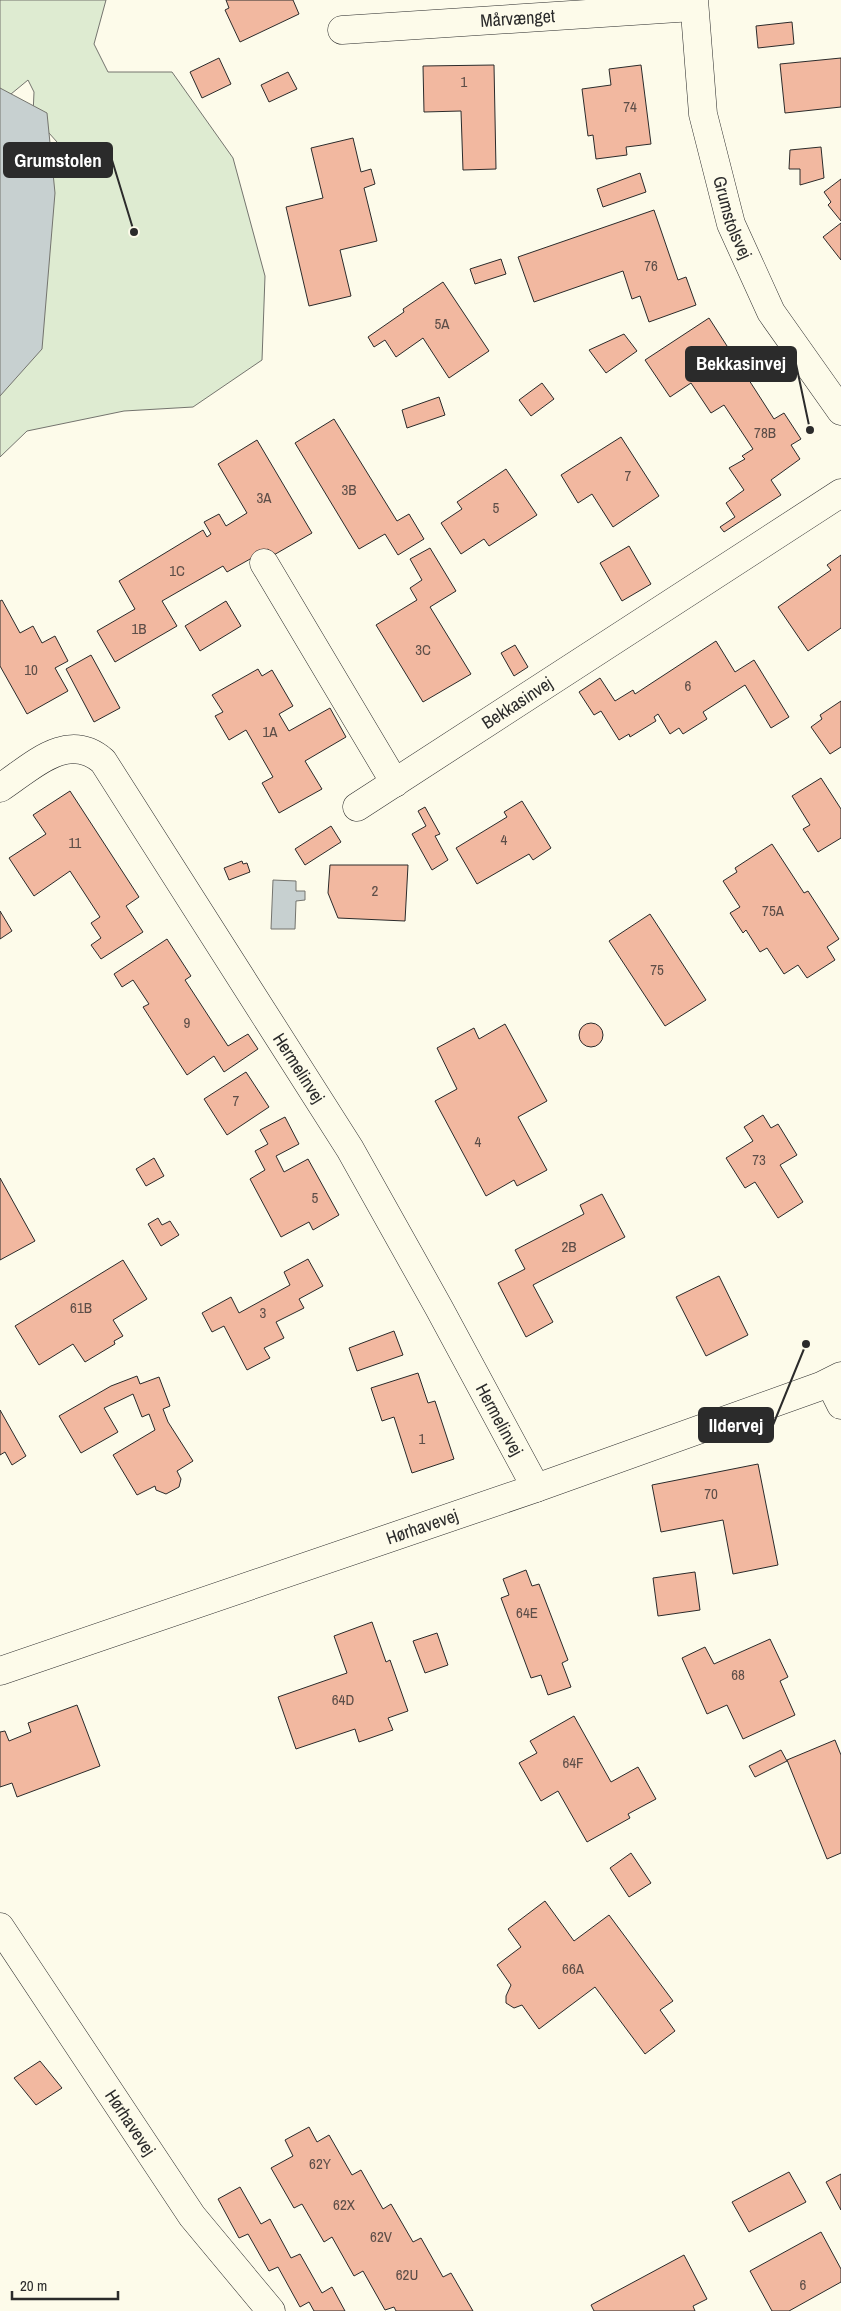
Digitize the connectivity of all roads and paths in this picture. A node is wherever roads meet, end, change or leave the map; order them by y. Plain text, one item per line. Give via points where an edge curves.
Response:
1 (694, 4) edge
2 (342, 30) dead end
3 (841, 411) edge
4 (841, 493) edge
5 (264, 564) dead end
6 (395, 783) junction
7 (0, 788) edge
8 (357, 807) dead end
9 (837, 1388) edge
10 (536, 1488) junction
11 (0, 1671) edge
12 (0, 1927) edge
13 (271, 2311) edge

1 - 2 street, Mårvænget
1 - 3 street, Grumstolsvej via 703,114 731,224 771,312
4 - 6 street, Bekkasinvej
5 - 6 street
6 - 8 street, Bekkasinvej
7 - 10 street, Hermelinvej via 67,748 93,753 103,762 350,1148
9 - 10 street, Hørhavevej
10 - 11 street, Hørhavevej
12 - 13 street, Hørhavevej via 192,2216

